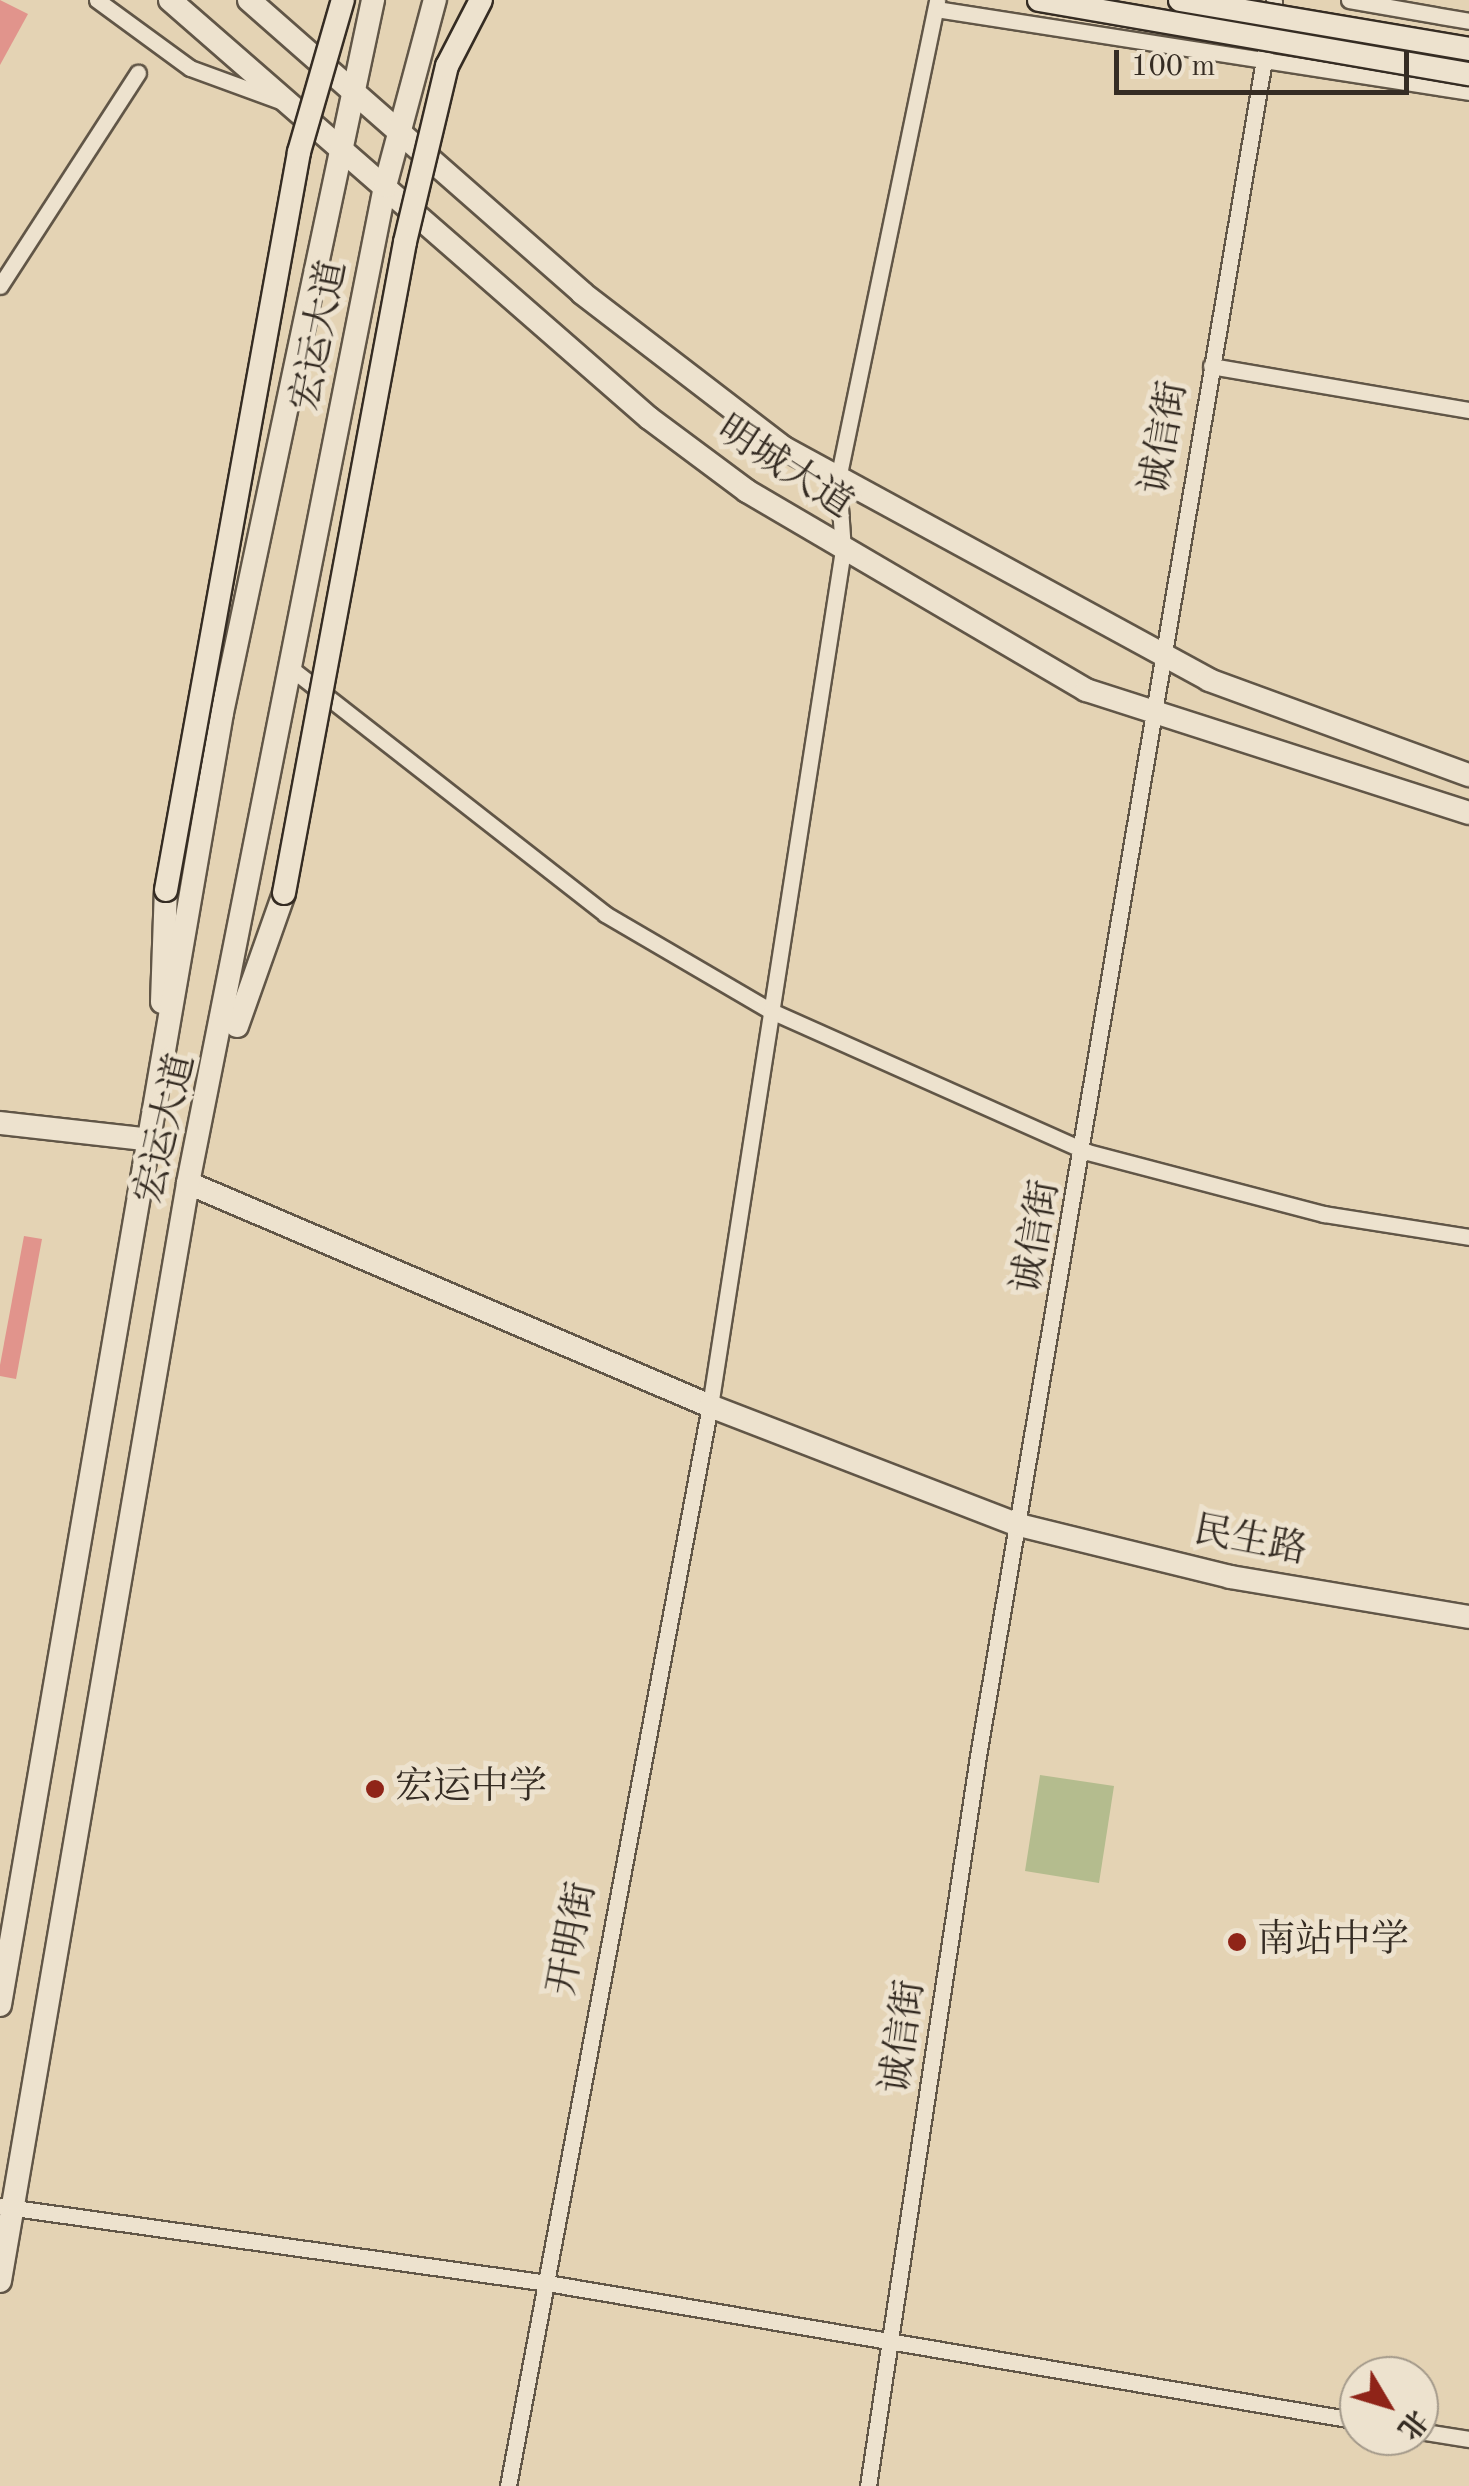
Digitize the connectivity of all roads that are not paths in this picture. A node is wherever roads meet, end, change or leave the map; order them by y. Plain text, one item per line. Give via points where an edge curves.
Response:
1 (96, 0) edge
2 (170, 0) edge
3 (250, 0) edge
4 (344, 0) edge
5 (374, 0) edge
6 (435, 0) edge
7 (481, 0) edge
8 (1040, 0) edge
9 (1180, 0) edge
10 (1274, 0) edge
11 (1350, 0) edge
12 (937, 5) edge
13 (1469, 21) edge
14 (1469, 49) edge
15 (1265, 54) junction
16 (138, 74) dead end
17 (1469, 74) edge
18 (355, 91) junction
19 (1469, 92) edge
20 (282, 102) junction
21 (398, 135) junction
22 (342, 145) junction
23 (385, 186) junction
24 (0, 286) edge
25 (1211, 366) junction
26 (1469, 410) edge
27 (838, 479) junction
28 (843, 550) junction
29 (1161, 656) junction
30 (293, 670) junction
31 (1160, 718) junction
32 (1469, 775) edge
33 (1469, 813) edge
34 (771, 1011) junction
35 (160, 1089) junction
36 (212, 1096) junction
37 (0, 1124) edge
38 (151, 1140) junction
39 (1087, 1152) junction
40 (188, 1183) junction
41 (1469, 1238) edge
42 (710, 1406) junction
43 (1019, 1525) junction
44 (1469, 1618) edge
45 (0, 2005) edge
46 (7, 2206) edge
47 (0, 2281) edge
48 (540, 2282) junction
49 (893, 2345) junction
50 (1339, 2418) edge
51 (1439, 2435) edge
52 (1469, 2440) edge
53 (508, 2486) edge
54 (868, 2486) edge

1 - 20 street via 190,68
2 - 20 main road, 明城大道
3 - 18 main road, 明城大道
4 - 35 main road, bridge via 299,152 166,890
5 - 18 main road, 宏运大道
6 - 21 main road, 宏运大道
7 - 36 main road, bridge via 447,66 405,242 284,893
8 - 17 main road, bridge
9 - 14 main road, bridge
10 - 15 street, 诚信街
11 - 13 street
12 - 15 street
12 - 27 street, 开明街
15 - 19 street
15 - 25 street, 诚信街
16 - 24 street
18 - 21 main road, 明城大道
18 - 22 main road, 宏运大道
20 - 22 main road, 明城大道
21 - 23 main road, 宏运大道
21 - 27 main road, 明城大道 via 681,373
22 - 23 main road, 明城大道
22 - 35 main road, 宏运大道 via 222,713
23 - 28 main road, 明城大道 via 649,418
23 - 30 main road, 宏运大道
25 - 26 street
25 - 29 street, 诚信街
27 - 28 street, 开明街
27 - 29 main road, 明城大道
28 - 31 main road, 明城大道 via 1086,690
28 - 34 street, 开明街
29 - 31 street, 诚信街
29 - 32 main road, 明城大道
30 - 34 street via 605,914
30 - 36 main road, 宏运大道
31 - 33 main road, 明城大道
31 - 39 street, 诚信街
34 - 39 street
34 - 42 street, 开明街
35 - 38 main road, 宏运大道
36 - 40 main road, 宏运大道
37 - 38 main road
38 - 45 main road, 宏运大道
39 - 41 street via 1324,1214
39 - 43 street, 诚信街
40 - 42 main road, 民生路
40 - 46 main road, 宏运大道
42 - 43 main road, 民生路
42 - 48 street, 开明街
43 - 44 main road, 民生路 via 1230,1577
43 - 49 street, 诚信街
46 - 47 main road, 宏运大道
46 - 48 street
48 - 49 street
48 - 53 street, 开明街
49 - 50 street
49 - 54 street, 诚信街
51 - 52 street

